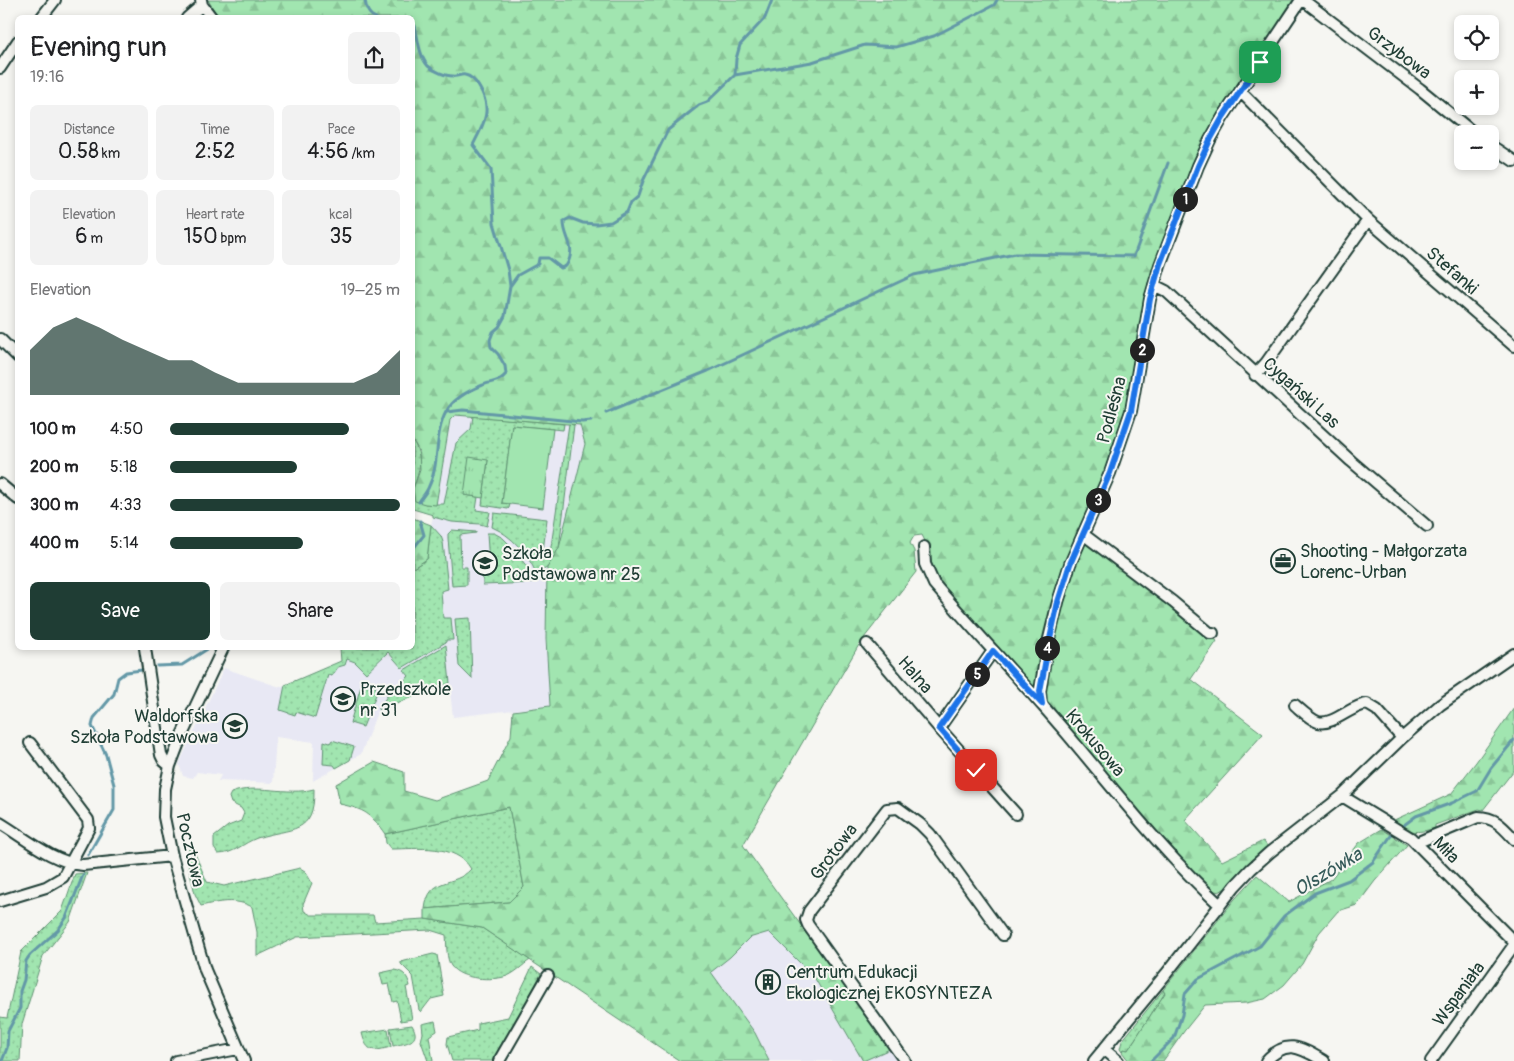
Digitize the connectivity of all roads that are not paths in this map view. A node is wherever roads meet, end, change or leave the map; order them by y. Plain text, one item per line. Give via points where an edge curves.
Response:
1 (54, 0) edge
2 (1302, 0) edge
3 (201, 2) edge
4 (43, 15) edge
5 (190, 15) edge
6 (210, 15) edge
7 (15, 46) edge
8 (0, 68) edge
9 (1240, 92) junction
10 (1465, 125) edge
11 (1499, 151) edge
12 (1514, 161) edge
13 (1368, 220) junction
14 (1154, 285) junction
15 (0, 339) edge
16 (1514, 346) edge
17 (15, 354) edge
18 (1256, 374) junction
19 (0, 484) edge
20 (15, 496) edge
21 (1427, 526) dead end
22 (1083, 534) junction
23 (924, 547) dead end
24 (1213, 633) dead end
25 (867, 644) dead end
26 (144, 650) edge
27 (222, 650) edge
28 (993, 651) junction
29 (1514, 654) edge
30 (1042, 704) junction
31 (1295, 705) dead end
32 (939, 728) junction
33 (1402, 738) junction
34 (30, 743) dead end
35 (170, 766) junction
36 (1342, 796) junction
37 (1016, 814) dead end
38 (0, 822) edge
39 (1514, 839) edge
40 (1413, 840) junction
41 (172, 856) junction
42 (70, 863) junction
43 (0, 901) edge
44 (1220, 905) junction
45 (1003, 935) dead end
46 (1514, 944) edge
47 (548, 976) dead end
48 (238, 1049) junction
49 (1104, 1049) junction
50 (176, 1061) edge
51 (244, 1061) edge
52 (499, 1061) edge
53 (904, 1061) edge
54 (1094, 1061) edge
55 (1118, 1061) edge
56 (1266, 1061) edge
57 (1324, 1061) edge
58 (1431, 1061) edge

1 - 4 street
2 - 9 street, Podleśna
2 - 10 street, Grzybowa
3 - 5 street
3 - 6 street
7 - 8 street
9 - 13 street, Stefanki
9 - 14 street, Podleśna via 1198,166
11 - 12 street
13 - 16 street, Stefanki
13 - 18 street
14 - 18 street, Cygański Las via 1166,292
14 - 22 street, Podleśna via 1131,411 1110,473
15 - 17 street
18 - 21 street, Cygański Las
19 - 20 street
22 - 24 street
22 - 30 street, Podleśna via 1058,602 1040,691
23 - 28 street, Krokusowa via 925,564 934,584
25 - 32 street, Halna
26 - 35 street via 161,755
27 - 35 street, Pocztowa
28 - 30 street, Krokusowa
28 - 32 street
29 - 33 street via 1440,705
30 - 44 street, Krokusowa via 1159,844
31 - 33 street via 1315,721 1323,722 1367,704 1377,710
32 - 37 street, Halna
33 - 36 street
34 - 42 street via 88,820 88,828
35 - 41 street, Pocztowa via 164,816
36 - 40 street, Miła
36 - 44 street via 1270,852
38 - 42 street
39 - 40 street via 1495,820 1478,816
40 - 46 street, Miła
41 - 42 street via 84,865
41 - 48 street, Pocztowa via 205,970
42 - 43 street via 66,874 58,880
44 - 49 street
45 - 53 street, Grotowa via 925,828 898,808 887,809 809,911 806,920
46 - 58 street, Wspaniała
47 - 52 street
48 - 50 street
48 - 51 street, Pocztowa
49 - 54 street
49 - 55 street
56 - 57 street via 1279,1050 1293,1046

